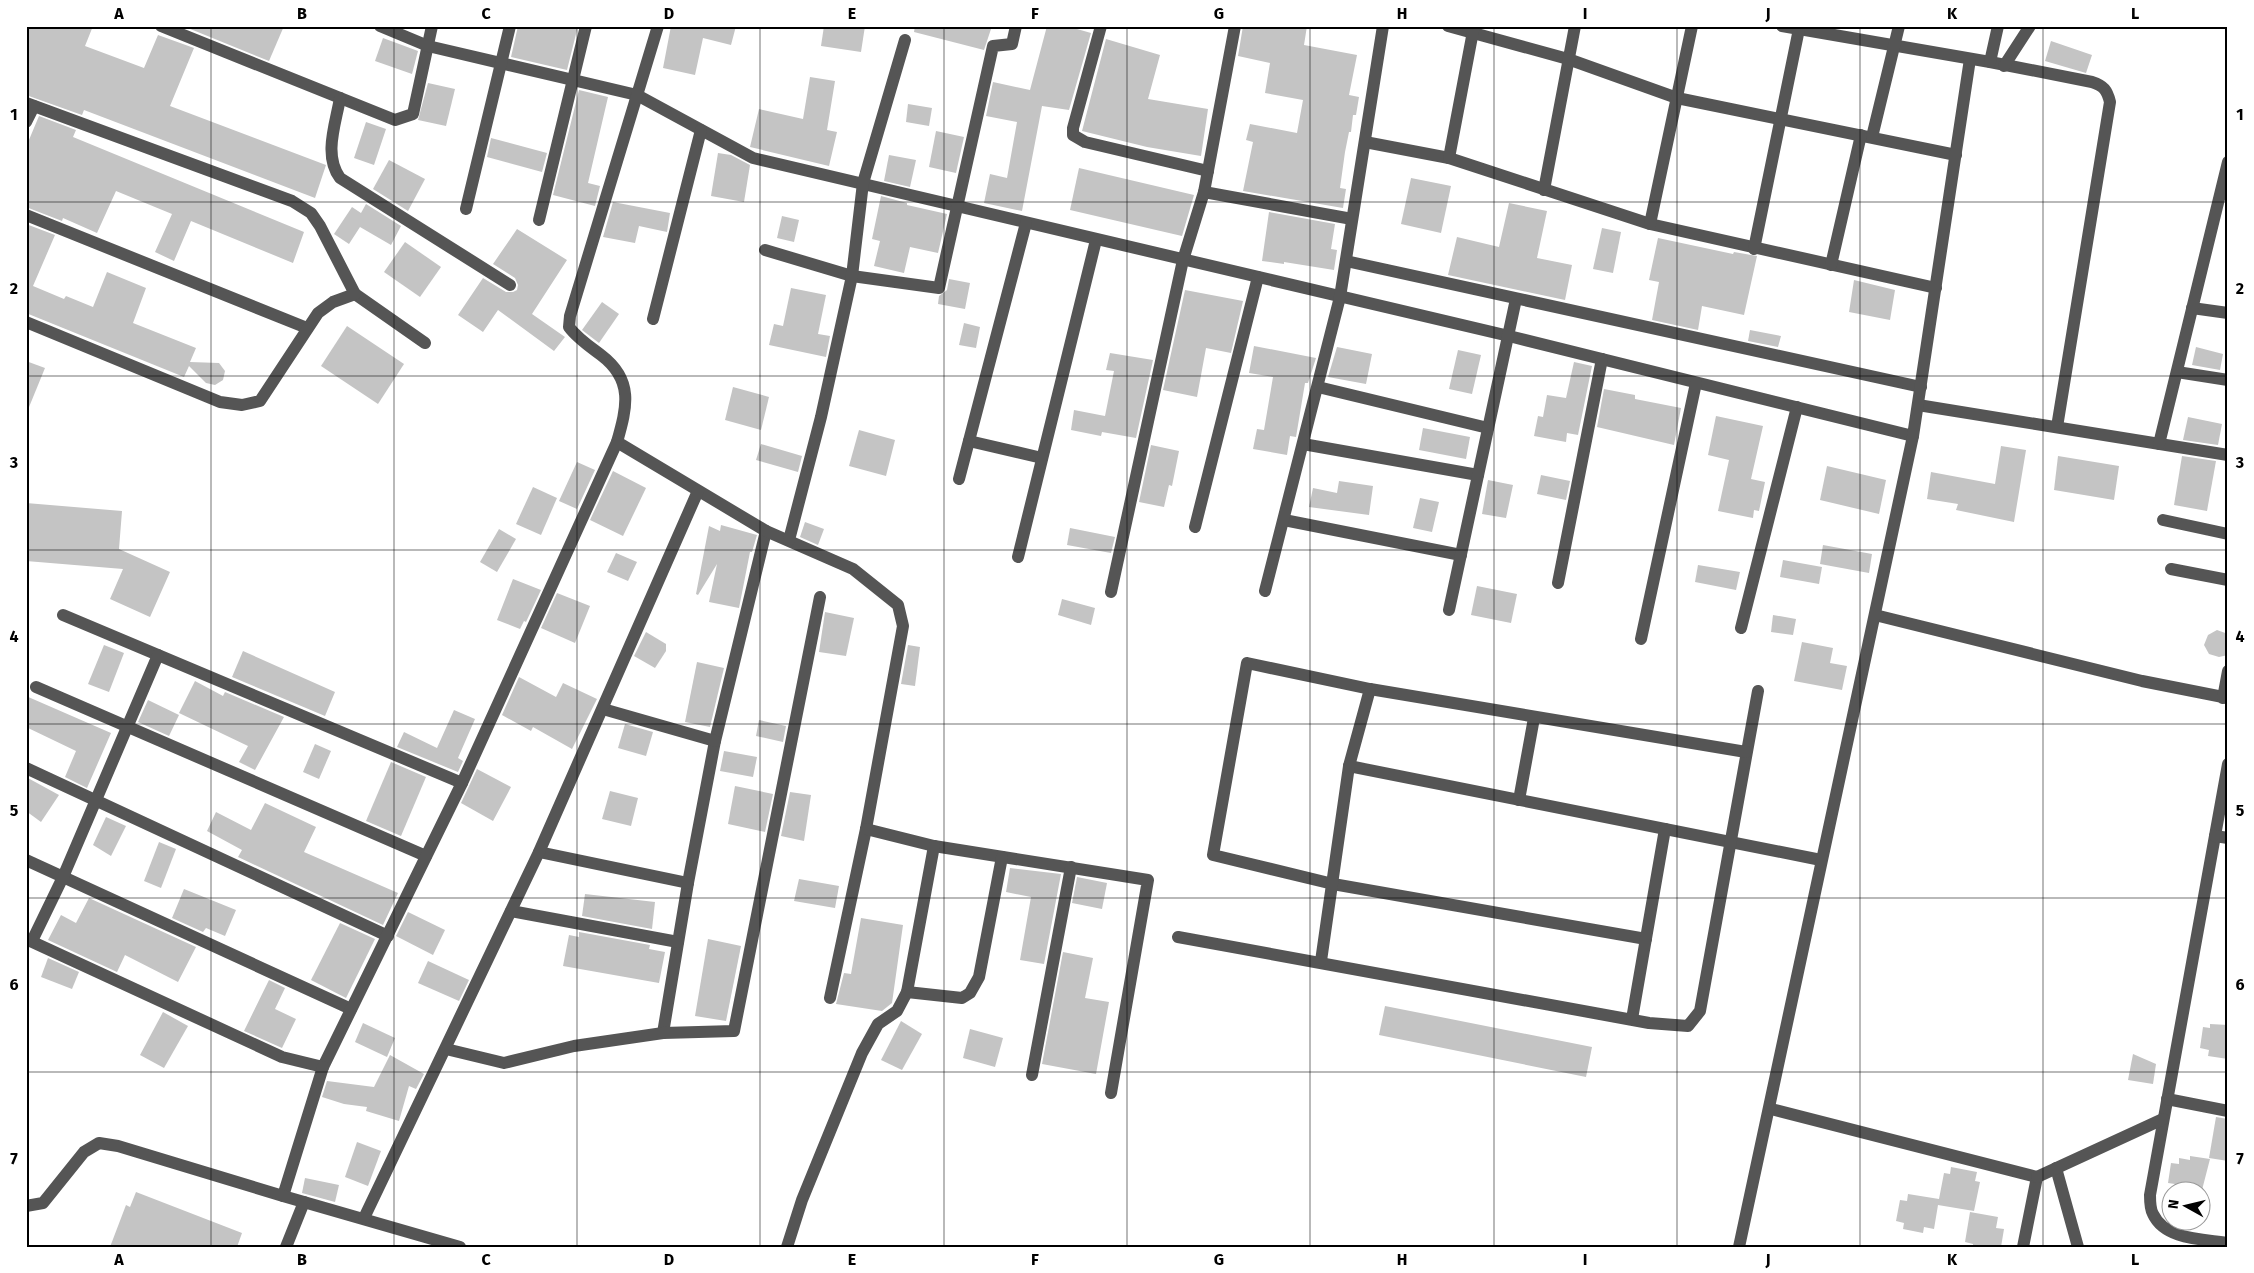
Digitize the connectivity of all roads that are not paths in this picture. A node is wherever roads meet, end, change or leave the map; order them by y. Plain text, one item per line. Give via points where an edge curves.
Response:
1 (161, 26) edge
2 (380, 26) edge
3 (432, 26) edge
4 (510, 26) edge
5 (586, 26) edge
6 (658, 26) edge
7 (1016, 26) edge
8 (1101, 26) edge
9 (1235, 26) edge
10 (1383, 26) edge
11 (1448, 26) edge
12 (1575, 26) edge
13 (1692, 26) edge
14 (1782, 26) edge
15 (1899, 26) edge
16 (1998, 26) edge
17 (2030, 26) edge
18 (1474, 29) edge
19 (1799, 29) junction
20 (905, 40) dead end
21 (428, 46) junction
22 (1894, 46) junction
23 (1970, 58) junction
24 (1568, 60) junction
25 (501, 62) junction
26 (1990, 62) junction
27 (2004, 66) junction
28 (573, 78) junction
29 (637, 95) junction
30 (340, 98) junction
31 (1676, 98) junction
32 (30, 105) edge
33 (1780, 118) junction
34 (26, 122) edge
35 (701, 130) junction
36 (1867, 136) junction
37 (1365, 142) junction
38 (1956, 155) junction
39 (1449, 158) junction
40 (2228, 162) edge
41 (1208, 171) junction
42 (863, 183) junction
43 (1544, 190) junction
44 (1204, 192) junction
45 (956, 207) junction
46 (466, 209) dead end
47 (26, 215) edge
48 (1352, 219) junction
49 (539, 220) dead end
50 (1026, 223) junction
51 (1650, 224) junction
52 (1096, 240) junction
53 (1754, 249) junction
54 (765, 250) dead end
55 (1183, 260) junction
56 (1346, 261) junction
57 (1831, 265) junction
58 (852, 276) junction
59 (1258, 278) junction
60 (510, 285) dead end
61 (1936, 288) junction
62 (355, 294) junction
63 (1340, 297) junction
64 (1516, 299) junction
65 (2192, 308) junction
66 (2228, 313) edge
67 (653, 319) dead end
68 (26, 322) edge
69 (307, 328) junction
70 (1509, 336) junction
71 (425, 343) dead end
72 (1602, 359) junction
73 (2177, 372) junction
74 (2228, 380) edge
75 (1696, 383) junction
76 (1921, 386) junction
77 (1318, 387) junction
78 (1918, 405) junction
79 (1798, 408) junction
80 (2057, 427) junction
81 (1488, 428) junction
82 (1913, 436) junction
83 (969, 441) junction
84 (618, 442) junction
85 (1304, 444) junction
86 (2159, 444) junction
87 (2228, 455) edge
88 (1042, 458) junction
89 (1478, 475) junction
90 (959, 479) dead end
91 (698, 491) junction
92 (1284, 520) junction
93 (2163, 520) dead end
94 (1194, 527) dead end
95 (766, 531) junction
96 (2228, 534) edge
97 (789, 540) junction
98 (1461, 555) junction
99 (1018, 556) dead end
100 (2171, 569) dead end
101 (2228, 580) edge
102 (1558, 583) dead end
103 (1265, 591) dead end
104 (1111, 592) dead end
105 (820, 598) dead end
106 (1449, 610) dead end
107 (63, 615) dead end
108 (1875, 615) junction
109 (1741, 628) dead end
110 (1641, 638) dead end
111 (158, 655) junction
112 (2228, 671) edge
113 (36, 687) dead end
114 (1370, 689) junction
115 (1758, 691) dead end
116 (2225, 698) edge
117 (603, 709) junction
118 (1534, 718) junction
119 (127, 727) junction
120 (715, 741) junction
121 (1746, 752) junction
122 (2228, 764) edge
123 (1349, 766) junction
124 (26, 768) edge
125 (462, 783) junction
126 (1519, 800) junction
127 (96, 801) junction
128 (866, 828) junction
129 (1665, 829) junction
130 (2215, 836) junction
131 (2228, 838) edge
132 (1730, 843) junction
133 (934, 846) junction
134 (539, 852) junction
135 (426, 856) junction
136 (1002, 857) junction
137 (26, 860) edge
138 (1821, 860) junction
139 (1071, 867) junction
140 (63, 876) junction
141 (688, 883) junction
142 (1333, 884) junction
143 (511, 911) junction
144 (388, 936) junction
145 (1178, 937) dead end
146 (1646, 939) junction
147 (29, 940) edge
148 (678, 942) junction
149 (1321, 961) junction
150 (907, 992) junction
151 (830, 998) dead end
152 (351, 1009) junction
153 (1632, 1019) junction
154 (663, 1033) junction
155 (446, 1049) junction
156 (323, 1067) junction
157 (1032, 1075) dead end
158 (1111, 1092) dead end
159 (2167, 1099) junction
160 (1771, 1109) junction
161 (2228, 1111) edge
162 (2163, 1119) junction
163 (2056, 1168) junction
164 (2037, 1177) junction
165 (283, 1196) junction
166 (304, 1202) junction
167 (26, 1206) edge
168 (364, 1218) junction
169 (2228, 1243) edge
170 (1742, 1246) edge
171 (286, 1247) edge
172 (460, 1247) edge
173 (787, 1247) edge
174 (2023, 1247) edge
175 (2078, 1247) edge

1 - 30 street
2 - 21 street
3 - 21 street
4 - 25 street
5 - 28 street
6 - 29 street
7 - 45 street via 1012,44 993,46
8 - 41 street via 1073,135 1085,142
9 - 41 street
10 - 37 street
11 - 18 street
12 - 24 street
13 - 31 street
14 - 19 street
15 - 22 street
16 - 26 street
17 - 27 street
18 - 24 street
18 - 39 street
19 - 22 street
19 - 33 street
20 - 42 street
21 - 25 street
21 - 30 street via 413,114 395,120
22 - 23 street
22 - 36 street
23 - 26 street
23 - 38 street
24 - 31 street
24 - 43 street
25 - 28 street
25 - 46 street
26 - 27 street
27 - 80 street via 2102,85 2108,91 2110,102
28 - 29 street
28 - 49 street
29 - 35 street
29 - 84 street via 569,327 574,335 611,363 622,380 626,396 625,414
30 - 60 street via 331,154 333,168 340,178
31 - 33 street
31 - 51 street
32 - 34 street
32 - 62 street via 292,201 311,213 320,226
33 - 36 street
33 - 53 street
35 - 42 street via 753,158
35 - 67 street
36 - 38 street
36 - 57 street
37 - 39 street
37 - 48 street
38 - 61 street
39 - 43 street
40 - 65 street
41 - 44 street
42 - 45 street
42 - 58 street
43 - 51 street
44 - 48 street
44 - 55 street
45 - 50 street
45 - 58 street via 939,288
47 - 69 street
48 - 56 street
50 - 52 street
50 - 83 street
51 - 53 street
52 - 55 street
52 - 88 street
53 - 57 street
54 - 58 street
55 - 59 street
55 - 104 street
56 - 63 street
56 - 64 street
57 - 61 street
58 - 97 street via 821,417
59 - 63 street
59 - 94 street
61 - 76 street
62 - 69 street via 333,302 318,313
62 - 71 street
63 - 70 street
63 - 77 street
64 - 70 street
64 - 76 street
65 - 66 street
65 - 73 street
68 - 69 street via 220,402 242,405 260,402
70 - 72 street
70 - 81 street
72 - 75 street
72 - 102 street
73 - 74 street
73 - 86 street
75 - 79 street
75 - 110 street
76 - 78 street
77 - 81 street
77 - 85 street
78 - 80 street
78 - 82 street
79 - 82 street
79 - 109 street
80 - 86 street
81 - 89 street
82 - 108 street
83 - 88 street
83 - 90 street
84 - 91 street
84 - 125 street
85 - 89 street
85 - 92 street
86 - 87 street
88 - 99 street
89 - 98 street
91 - 95 street
91 - 117 street
92 - 98 street
92 - 103 street
93 - 96 street
95 - 97 street
95 - 120 street
97 - 128 street via 853,569 898,605 903,626
98 - 106 street
100 - 101 street
105 - 154 street via 734,1031
107 - 111 street
108 - 116 street via 2142,681
108 - 138 street
111 - 119 street
111 - 125 street
112 - 116 street
113 - 119 street
114 - 118 street
114 - 123 street
114 - 142 street via 1247,663 1213,855
115 - 121 street
117 - 120 street
117 - 134 street
118 - 121 street
118 - 126 street
119 - 127 street
119 - 135 street
120 - 141 street
121 - 132 street
122 - 130 street
123 - 126 street
123 - 142 street
124 - 127 street
125 - 135 street
126 - 129 street
127 - 140 street
127 - 144 street
128 - 133 street
128 - 151 street
129 - 132 street
129 - 146 street
130 - 131 street
130 - 159 street
132 - 138 street
132 - 153 street via 1700,1011 1688,1026
133 - 136 street
133 - 150 street
134 - 141 street
134 - 143 street
135 - 144 street
136 - 139 street
136 - 150 street via 978,978 970,993 962,998
137 - 140 street
138 - 160 street
139 - 157 street
139 - 158 street via 1148,880
140 - 147 street
140 - 152 street
141 - 148 street
142 - 146 street
142 - 149 street
143 - 148 street
143 - 155 street
144 - 152 street
145 - 149 street
146 - 153 street
147 - 156 street via 282,1057
148 - 154 street
149 - 153 street
150 - 173 street via 897,1011 878,1024 862,1053 802,1200
152 - 156 street
154 - 155 street via 574,1046 504,1063
155 - 168 street
156 - 165 street
159 - 161 street
159 - 162 street
160 - 164 street
160 - 170 street
162 - 163 street
162 - 169 street via 2150,1195 2152,1213 2162,1228 2174,1234
163 - 164 street
163 - 175 street
164 - 174 street
165 - 166 street
165 - 167 street via 99,1143 84,1152 43,1203
166 - 168 street
166 - 171 street
168 - 172 street

